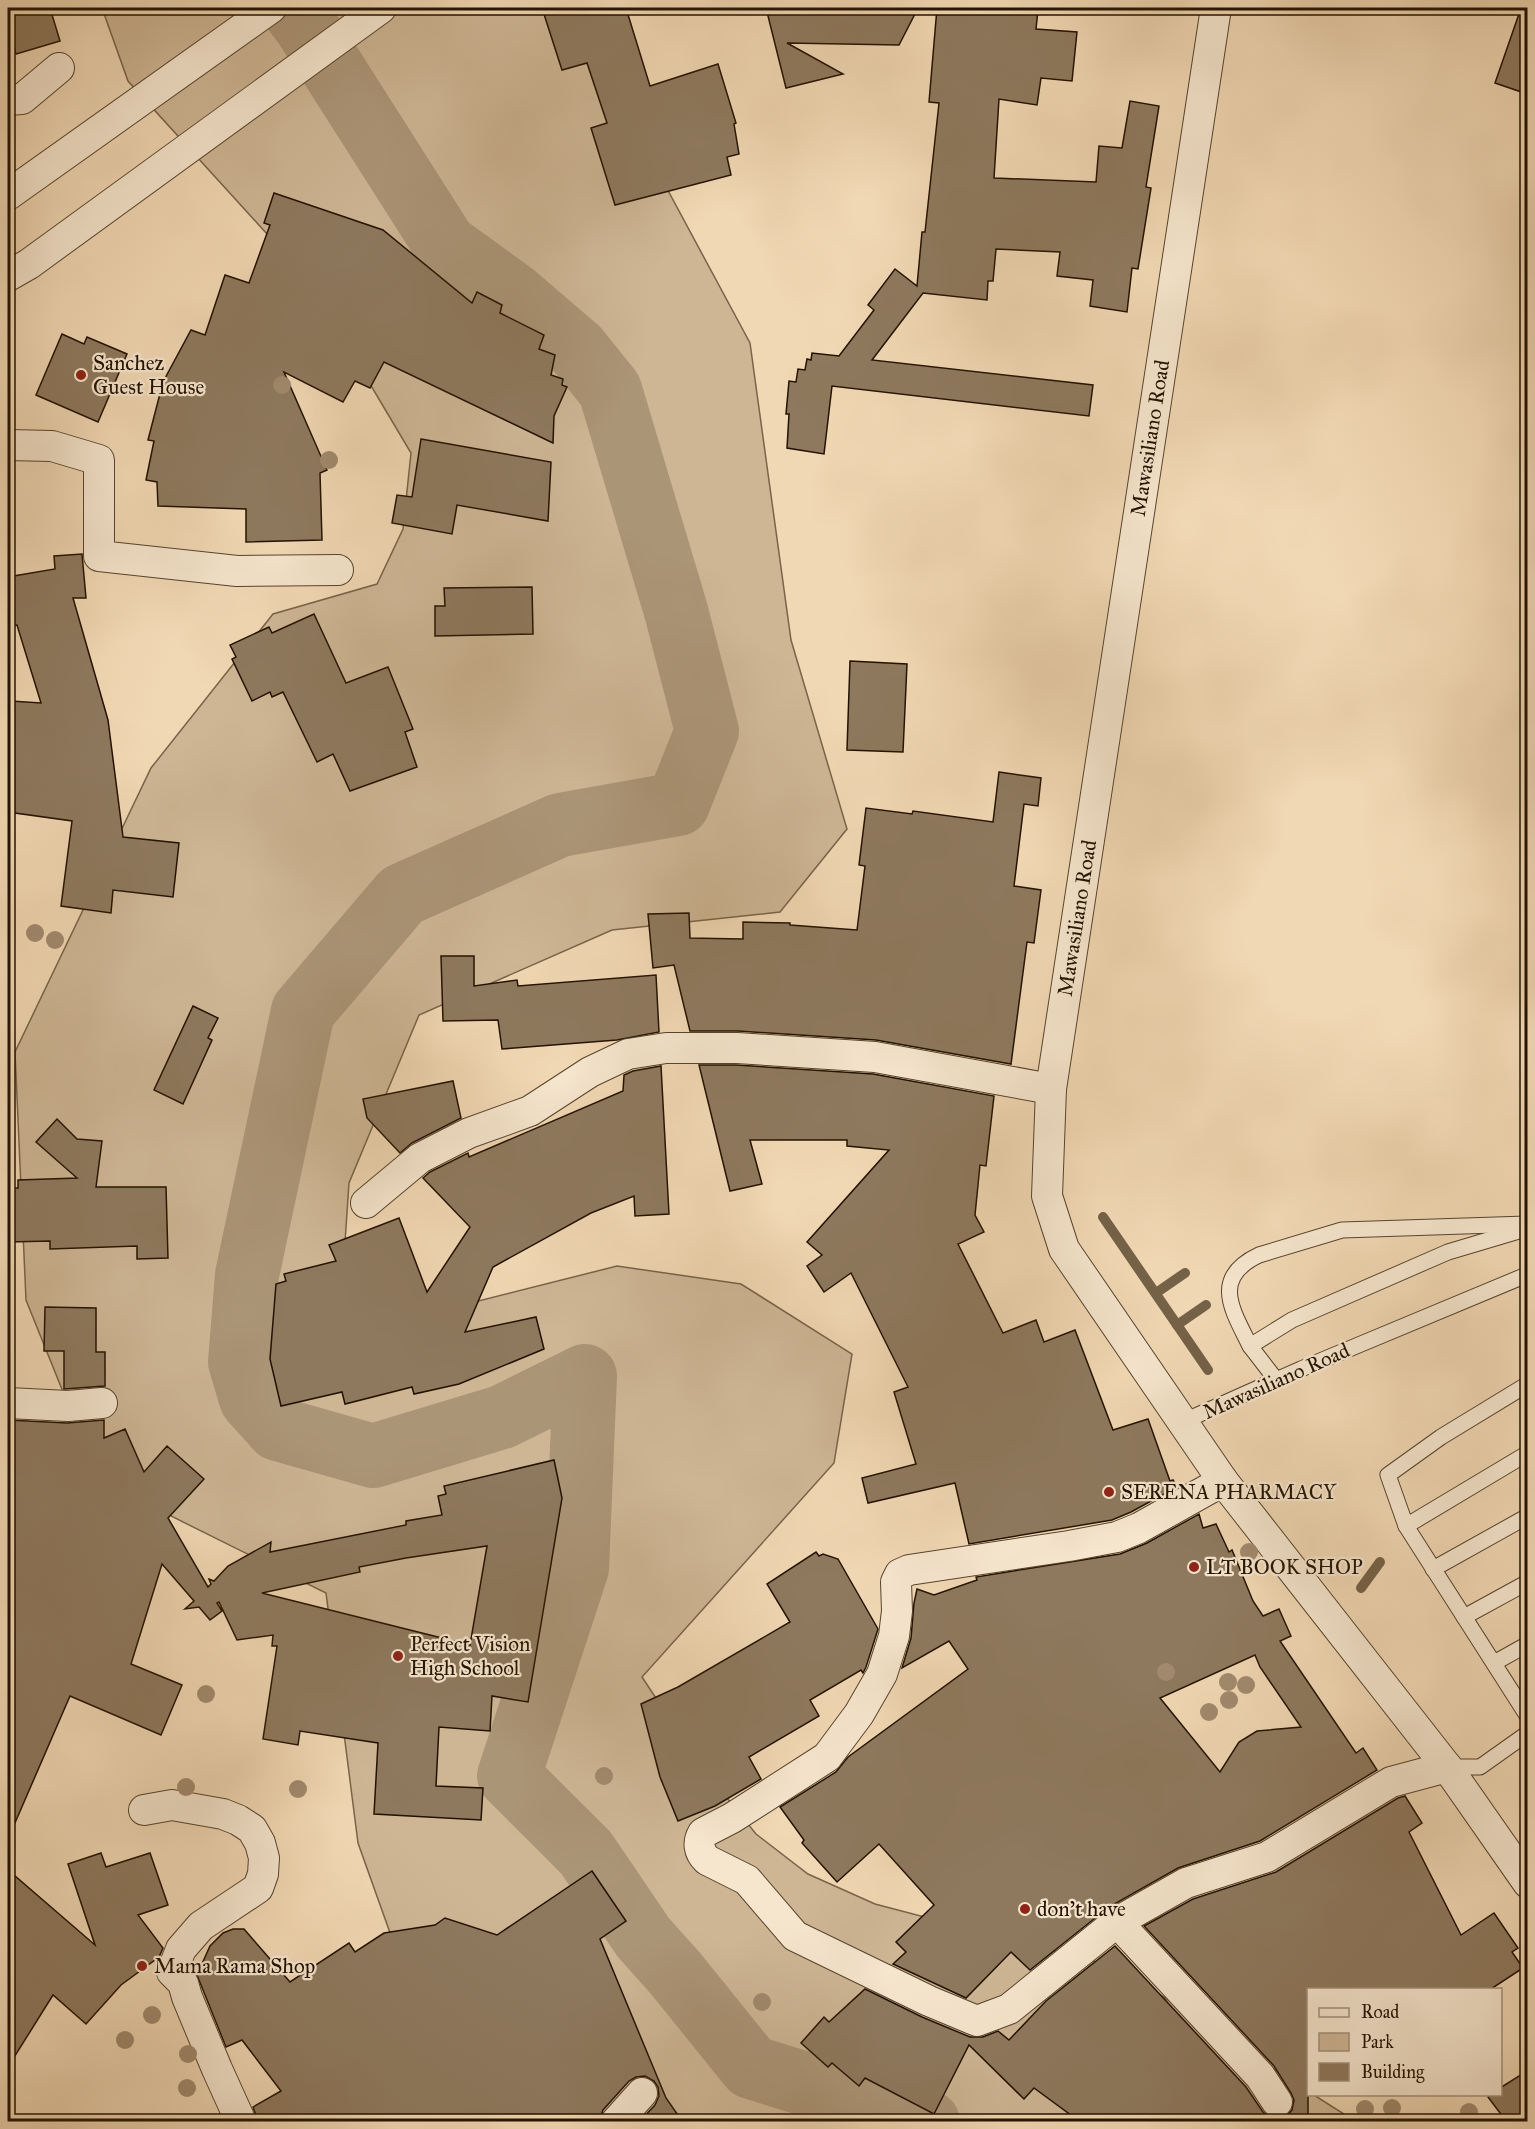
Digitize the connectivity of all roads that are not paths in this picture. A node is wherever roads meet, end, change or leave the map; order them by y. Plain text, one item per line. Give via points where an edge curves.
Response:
1 (271, 8) edge
2 (381, 8) edge
3 (1216, 8) edge
4 (59, 68) dead end
5 (8, 100) edge
6 (8, 195) edge
7 (8, 276) edge
8 (8, 445) edge
9 (338, 570) dead end
10 (1051, 1089) junction
11 (366, 1203) dead end
12 (1527, 1226) edge
13 (1527, 1277) edge
14 (1250, 1346) junction
15 (1277, 1381) junction
16 (1527, 1384) edge
17 (102, 1403) dead end
18 (8, 1404) edge
19 (1182, 1422) junction
20 (1527, 1453) edge
21 (1223, 1481) junction
22 (1527, 1516) edge
23 (1407, 1526) junction
24 (1433, 1569) junction
25 (1527, 1582) edge
26 (1464, 1617) junction
27 (1527, 1644) edge
28 (1494, 1664) junction
29 (1525, 1709) edge
30 (1527, 1733) edge
31 (1447, 1767) junction
32 (144, 1810) dead end
33 (1527, 1882) edge
34 (1117, 1922) junction
35 (642, 2093) dead end
36 (1277, 2102) dead end
37 (241, 2121) edge
38 (616, 2121) edge

1 - 6 street
2 - 7 street
3 - 10 street, Mawasiliano Road
4 - 5 street via 22,99
8 - 9 street via 52,446 99,460 99,556 237,571
10 - 11 street via 875,1057 737,1048 666,1048 628,1054 590,1072 530,1111 420,1158
10 - 19 street, Mawasiliano Road via 1047,1197 1064,1249
12 - 14 lane via 1448,1252 1292,1320
12 - 14 lane via 1342,1230 1259,1255 1238,1269 1229,1292 1230,1304
13 - 15 lane, Mawasiliano Road
14 - 15 lane
15 - 19 lane, Mawasiliano Road
16 - 23 lane via 1441,1437 1389,1475
17 - 18 street
19 - 21 street
20 - 23 lane
21 - 31 street
21 - 34 street via 1117,1537 900,1574 896,1582 894,1636 882,1674 853,1723 827,1757 732,1818 708,1829 700,1838 700,1850 707,1860 747,1880 795,1936 977,2020 1009,2009
22 - 24 lane
23 - 24 lane
24 - 26 lane
25 - 26 lane
26 - 28 lane
27 - 28 lane
28 - 29 lane
30 - 31 lane via 1480,1767
31 - 33 street
31 - 34 street via 1391,1782 1267,1857 1186,1883
32 - 37 street via 172,1805 223,1815 252,1829 260,1843 264,1858 258,1888 201,1926 180,1949 172,1972 183,1983
34 - 36 street via 1260,2076
35 - 38 street

